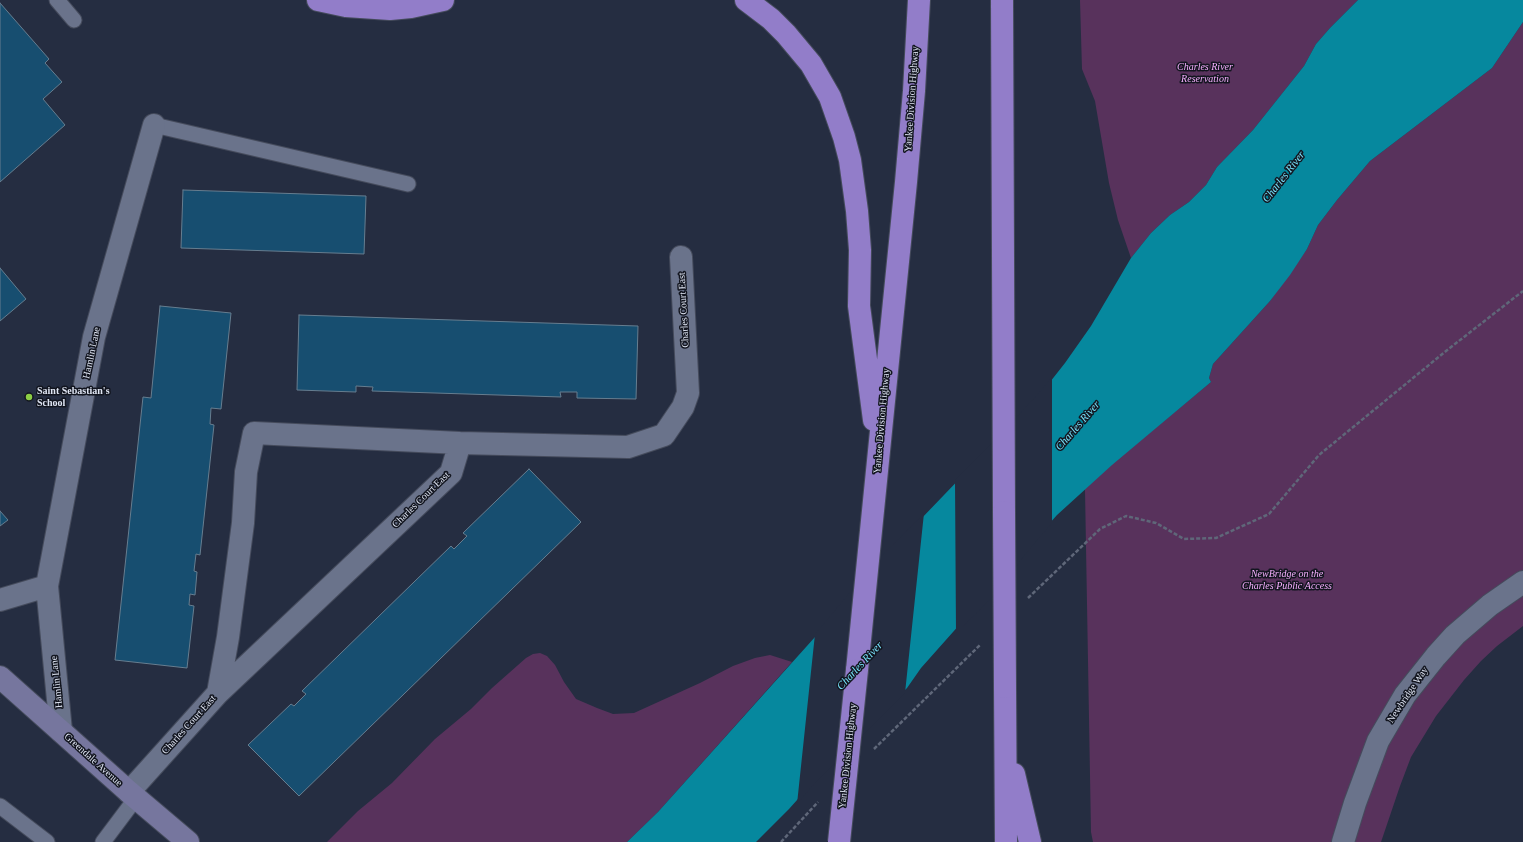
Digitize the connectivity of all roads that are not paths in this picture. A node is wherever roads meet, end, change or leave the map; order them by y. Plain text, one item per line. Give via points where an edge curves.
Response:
1 (57, 0) edge
2 (318, 0) edge
3 (443, 0) edge
4 (746, 0) edge
5 (918, 0) edge
6 (1002, 0) edge
7 (74, 20) dead end
8 (154, 125) joint
9 (408, 184) dead end
10 (681, 257) dead end
11 (460, 443) junction
12 (879, 461) junction
13 (1523, 582) edge
14 (47, 586) junction
15 (0, 600) edge
16 (0, 678) edge
17 (218, 694) junction
18 (61, 731) junction
19 (1005, 738) junction
20 (132, 795) junction
21 (0, 806) edge
22 (47, 842) edge
23 (103, 842) edge
24 (188, 842) edge
25 (839, 842) edge
26 (1006, 842) edge
27 (1030, 842) edge
28 (1343, 842) edge

1 - 7 lane
2 - 3 highway via 346,6 390,9
4 - 12 highway via 771,19 811,64 830,97 844,137 857,211 860,250 859,306
5 - 12 highway, Yankee Division Highway via 909,152
6 - 19 highway, bridge
8 - 9 lane
8 - 14 street, Hamlin Lane via 94,337
10 - 11 street, Charles Court East via 688,393 683,407 664,435 628,447
11 - 17 street, Charles Court East via 451,473
11 - 17 street via 254,433 246,472 243,523
12 - 25 highway, Yankee Division Highway, bridge
13 - 28 street, Newbridge Way via 1490,605 1455,635 1405,695 1378,741 1354,803
14 - 15 street
14 - 18 street, Hamlin Lane
16 - 18 main road, Greendale Avenue
17 - 20 street, Charles Court East
18 - 20 main road, Greendale Avenue
19 - 26 highway
19 - 27 highway
20 - 23 lane
20 - 24 main road, Greendale Avenue
21 - 22 lane

